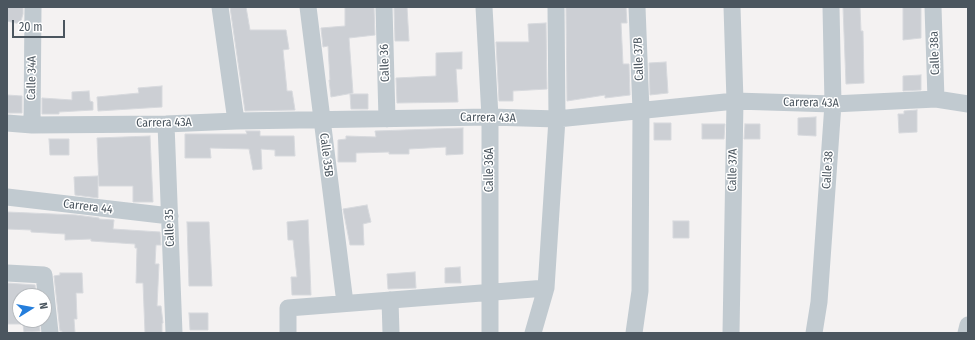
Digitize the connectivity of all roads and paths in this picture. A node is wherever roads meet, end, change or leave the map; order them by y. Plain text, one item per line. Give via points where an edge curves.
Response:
1 (33, 7) edge
2 (220, 7) edge
3 (308, 7) edge
4 (384, 7) edge
5 (484, 7) edge
6 (556, 7) edge
7 (637, 7) edge
8 (732, 7) edge
9 (831, 7) edge
10 (933, 7) edge
11 (936, 99) junction
12 (735, 101) junction
13 (833, 104) junction
14 (968, 104) edge
15 (641, 110) junction
16 (490, 117) junction
17 (387, 118) junction
18 (322, 120) junction
19 (557, 120) junction
20 (236, 121) junction
21 (7, 123) edge
22 (166, 124) junction
23 (32, 125) junction
24 (7, 197) edge
25 (170, 216) junction
26 (7, 273) edge
27 (546, 288) junction
28 (490, 293) junction
29 (390, 300) junction
30 (345, 303) junction
31 (968, 325) edge
32 (50, 333) edge
33 (174, 333) edge
34 (288, 333) edge
35 (391, 333) edge
36 (490, 333) edge
37 (533, 333) edge
38 (634, 333) edge
39 (731, 333) edge
40 (814, 333) edge
41 (966, 333) edge

1 - 23 street, Calle 34A
2 - 20 street
3 - 18 street, Calle 35B
4 - 17 street, Calle 36
5 - 16 street, Calle 36A
6 - 19 street
7 - 15 street, Calle 37B
8 - 12 street, Calle 37A
9 - 13 street, Calle 38
10 - 11 street, Calle 38a
11 - 13 street, Carrera 43A
11 - 14 street, Carrera 43A
12 - 13 street, Carrera 43A
12 - 15 street, Carrera 43A
12 - 39 street, Calle 37A
13 - 40 street, Calle 38 via 819,302
15 - 19 street, Carrera 43A
15 - 38 street, Calle 37B via 640,291
16 - 17 street, Carrera 43A
16 - 19 street, Carrera 43A
16 - 28 street, Calle 36A
17 - 18 street, Carrera 43A
18 - 20 street, Carrera 43A
18 - 30 street, Calle 35B
19 - 27 street
20 - 22 street, Carrera 43A
21 - 23 street, Carrera 43A
22 - 23 street, Carrera 43A
22 - 25 street, Calle 35
24 - 25 street, Carrera 44
25 - 33 street, Calle 35
26 - 32 street via 44,275
27 - 28 street
27 - 37 street
28 - 29 street
28 - 36 street, Calle 36A
29 - 30 street
29 - 35 street
30 - 34 street via 288,308
31 - 41 street

